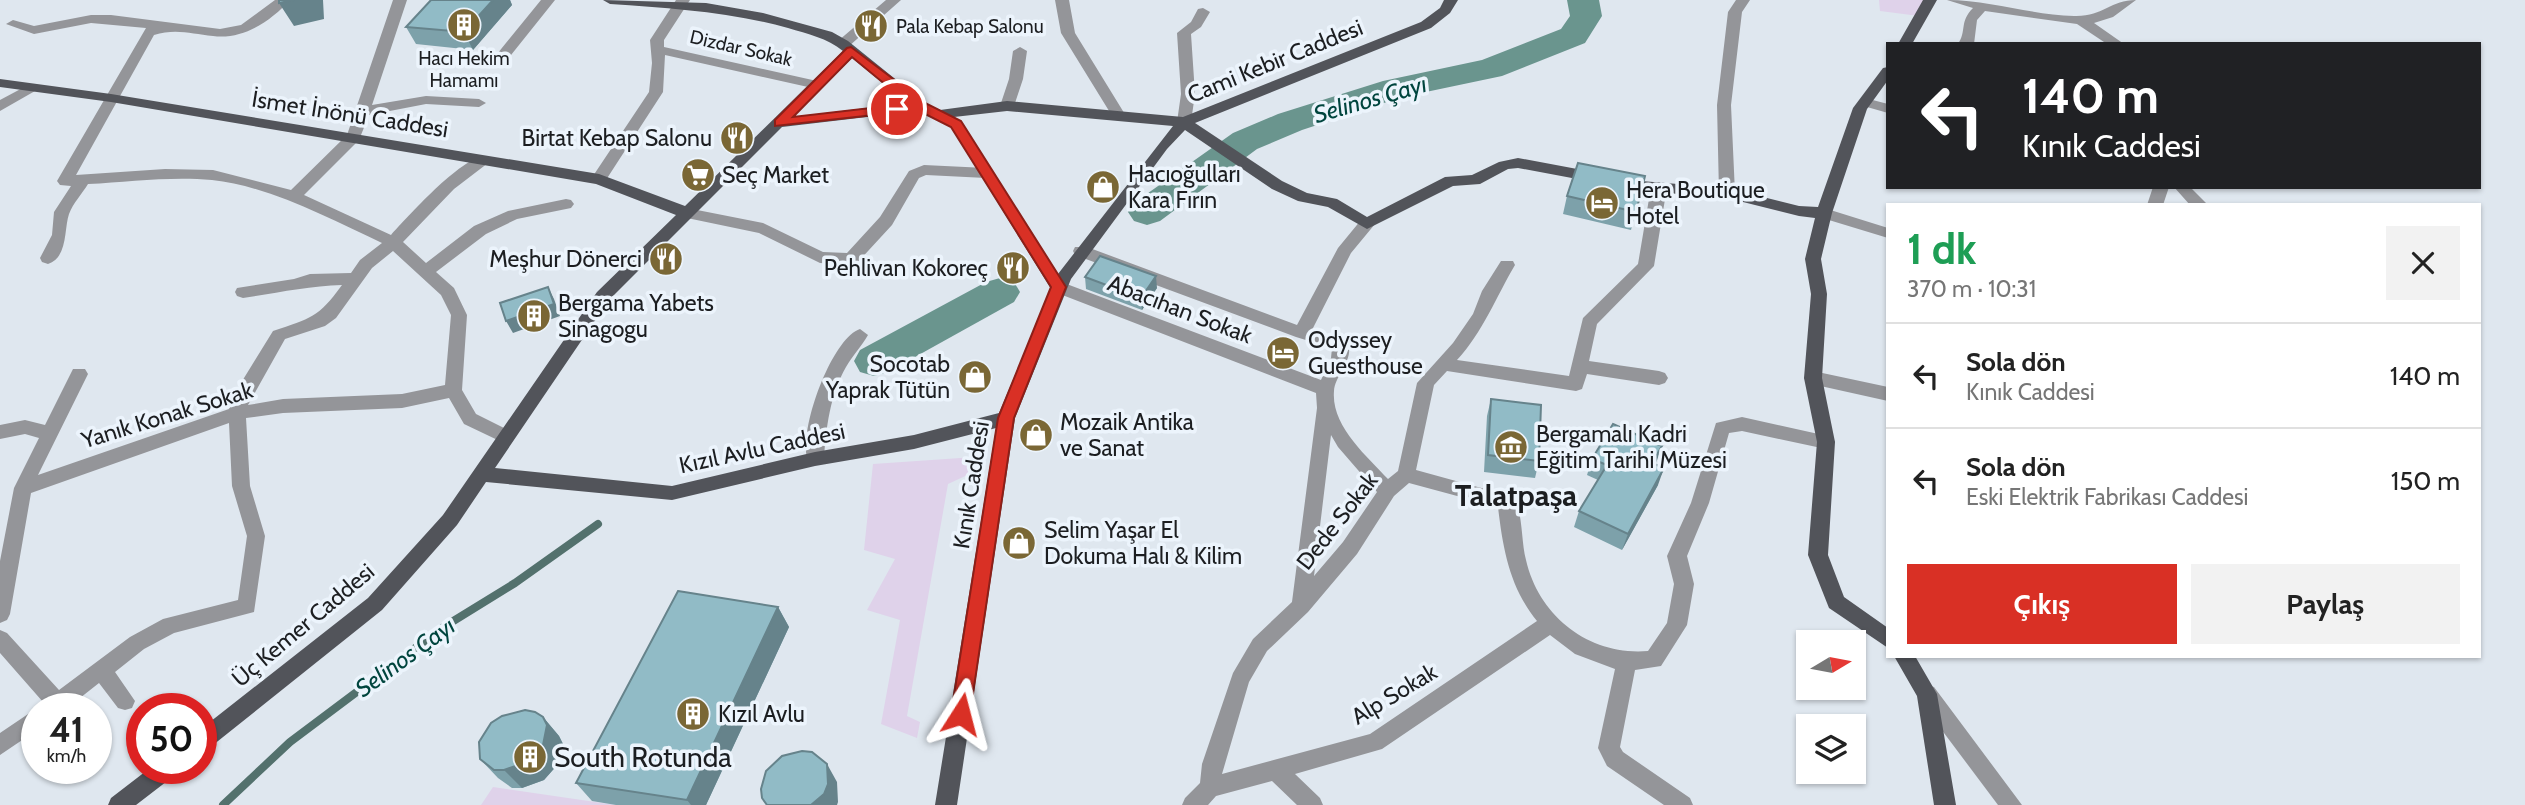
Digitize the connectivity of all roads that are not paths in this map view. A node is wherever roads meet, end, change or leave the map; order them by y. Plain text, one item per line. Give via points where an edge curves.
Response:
1 (283, 0) edge
2 (400, 0) edge
3 (548, 0) edge
4 (610, 0) edge
5 (894, 0) edge
6 (1062, 0) edge
7 (1451, 0) edge
8 (1743, 0) edge
9 (1930, 0) edge
10 (1954, 0) edge
11 (2129, 0) edge
12 (681, 3) edge
13 (1982, 7) junction
14 (1203, 12) dead end
15 (2081, 20) junction
16 (13, 24) dead end
17 (163, 27) junction
18 (1906, 42) edge
19 (1968, 42) edge
20 (2114, 42) edge
21 (847, 48) junction
22 (657, 49) junction
23 (1020, 51) dead end
24 (498, 62) dead end
25 (1886, 74) edge
26 (0, 83) edge
27 (817, 85) junction
28 (30, 88) junction
29 (111, 98) junction
30 (1865, 102) junction
31 (479, 103) dead end
32 (0, 106) edge
33 (920, 106) junction
34 (1007, 106) junction
35 (1886, 108) edge
36 (363, 111) junction
37 (936, 115) junction
38 (1119, 116) junction
39 (1184, 122) junction
40 (779, 123) junction
41 (354, 137) junction
42 (483, 160) junction
43 (986, 173) junction
44 (84, 179) junction
45 (599, 180) junction
46 (1659, 187) junction
47 (2183, 189) edge
48 (1727, 193) junction
49 (293, 196) junction
50 (2198, 203) edge
51 (566, 204) dead end
52 (687, 213) junction
53 (1824, 213) junction
54 (1367, 224) junction
55 (1886, 232) edge
56 (393, 242) junction
57 (1081, 251) junction
58 (48, 258) dead end
59 (1507, 265) dead end
60 (426, 271) junction
61 (353, 279) junction
62 (1058, 287) junction
63 (243, 292) dead end
64 (1302, 333) junction
65 (860, 335) dead end
66 (1443, 364) junction
67 (1578, 366) junction
68 (79, 374) dead end
69 (1813, 377) junction
70 (1659, 378) dead end
71 (453, 390) junction
72 (1886, 394) edge
73 (1325, 398) junction
74 (237, 413) junction
75 (1006, 418) junction
76 (0, 432) edge
77 (48, 433) junction
78 (506, 437) junction
79 (1826, 442) junction
80 (815, 459) junction
81 (483, 474) junction
82 (1406, 475) junction
83 (23, 488) junction
84 (1387, 491) junction
85 (1301, 606) junction
86 (0, 614) edge
87 (1551, 623) junction
88 (1886, 638) edge
89 (0, 639) edge
90 (1905, 658) edge
91 (1627, 662) junction
92 (102, 671) junction
93 (43, 693) edge
94 (71, 693) edge
95 (1927, 694) junction
96 (125, 701) dead end
97 (217, 729) edge
98 (21, 730) edge
99 (0, 745) edge
100 (1278, 771) junction
101 (146, 784) edge
102 (1210, 788) junction
103 (1678, 804) edge
104 (119, 805) edge
105 (946, 805) edge
106 (1193, 805) edge
107 (1312, 805) edge
108 (1945, 805) edge
109 (2011, 805) edge

1 - 17 street via 246,28 229,33
2 - 36 street
3 - 24 street
4 - 12 main road
5 - 21 street
6 - 38 street via 1068,33
7 - 39 main road, Cami Kebir Caddesi via 1426,24
8 - 48 street via 1735,12 1724,104
9 - 18 main road
10 - 13 street
11 - 15 street via 2099,19
12 - 21 main road via 827,34
12 - 22 street via 657,40
13 - 15 street
13 - 19 street via 1970,19
14 - 39 street via 1184,33 1188,94
15 - 20 street
16 - 17 street via 34,30 91,19
17 - 29 street via 149,32
21 - 27 main road, Üç Kemer Caddesi
21 - 33 main road
22 - 27 street, Dizdar Sokak
22 - 45 street via 656,92
23 - 34 street
25 - 30 main road
26 - 28 main road, İsmet İnönü Caddesi
27 - 40 main road, Üç Kemer Caddesi
28 - 29 main road, İsmet İnönü Caddesi
28 - 32 street
29 - 41 main road, İsmet İnönü Caddesi
29 - 44 street via 65,181
30 - 35 street
30 - 53 main road
31 - 36 street via 426,100
33 - 37 main road
33 - 40 main road
34 - 37 main road
34 - 38 main road
36 - 41 street
37 - 43 main road via 956,124
38 - 39 main road
39 - 54 main road via 1270,181 1303,197 1332,203
39 - 57 main road, Cami Kebir Caddesi
40 - 52 main road, Üç Kemer Caddesi
41 - 42 main road, İsmet İnönü Caddesi
41 - 49 street
42 - 45 main road, İsmet İnönü Caddesi
42 - 56 street via 449,185
43 - 52 street via 924,170 914,175 886,221 851,259 820,257 763,228
43 - 62 main road
44 - 49 street via 213,175
44 - 58 street via 62,212 57,225 60,235
45 - 52 main road, İsmet İnönü Caddesi
46 - 48 main road
46 - 54 main road via 1518,163 1475,180 1450,181
46 - 67 street via 1646,266 1589,322
47 - 50 street
48 - 53 main road
49 - 56 street
51 - 60 street via 513,215 480,230
52 - 78 main road, Üç Kemer Caddesi via 603,296
53 - 55 street
53 - 69 main road via 1813,259 1819,294
54 - 64 street via 1341,253 1308,311
56 - 60 street
56 - 61 street
57 - 62 main road, Cami Kebir Caddesi
57 - 64 street
59 - 66 street via 1481,316
60 - 71 street via 448,292 458,315
61 - 63 street via 310,280
61 - 74 street via 330,314 279,335 242,396
62 - 73 street, Abacıhan Sokak
62 - 75 main road, Kınık Caddesi
64 - 73 street via 1341,344
65 - 80 street via 836,367 817,433
66 - 67 street via 1576,384
66 - 82 street via 1426,383
67 - 70 street
68 - 77 street
69 - 72 street
69 - 79 main road
71 - 74 street, Yanık Konak Sokak via 402,401 283,406
71 - 78 street via 470,419
73 - 84 street via 1344,442
73 - 85 street
74 - 83 street, Yanık Konak Sokak
74 - 92 street via 241,486 256,536 247,606 170,625 136,643
75 - 80 main road, Kızıl Avlu Caddesi via 914,442
75 - 105 main road, Kınık Caddesi
76 - 77 street via 25,427
77 - 83 street
78 - 81 main road, Üç Kemer Caddesi
79 - 88 main road via 1818,555 1836,602
79 - 91 street via 1742,424 1722,428 1700,503 1677,556 1684,584 1676,625 1654,660
80 - 81 main road, Kızıl Avlu Caddesi via 673,493
81 - 97 main road, Üç Kemer Caddesi via 450,520 375,604
82 - 84 street, Dede Sokak
82 - 87 street, Dede Sokak via 1507,502 1526,590
83 - 86 street
84 - 85 street, Dede Sokak via 1350,548
85 - 102 street, Dede Sokak via 1260,645 1240,679
87 - 91 street, Dede Sokak via 1577,645
87 - 100 street, Alp Sokak via 1375,742
89 - 93 street
90 - 95 main road
91 - 103 street via 1609,747 1615,759
92 - 94 street
92 - 96 street
95 - 108 main road
95 - 109 street
98 - 99 street
100 - 102 street, Alp Sokak
100 - 107 street
101 - 104 main road
102 - 106 street

